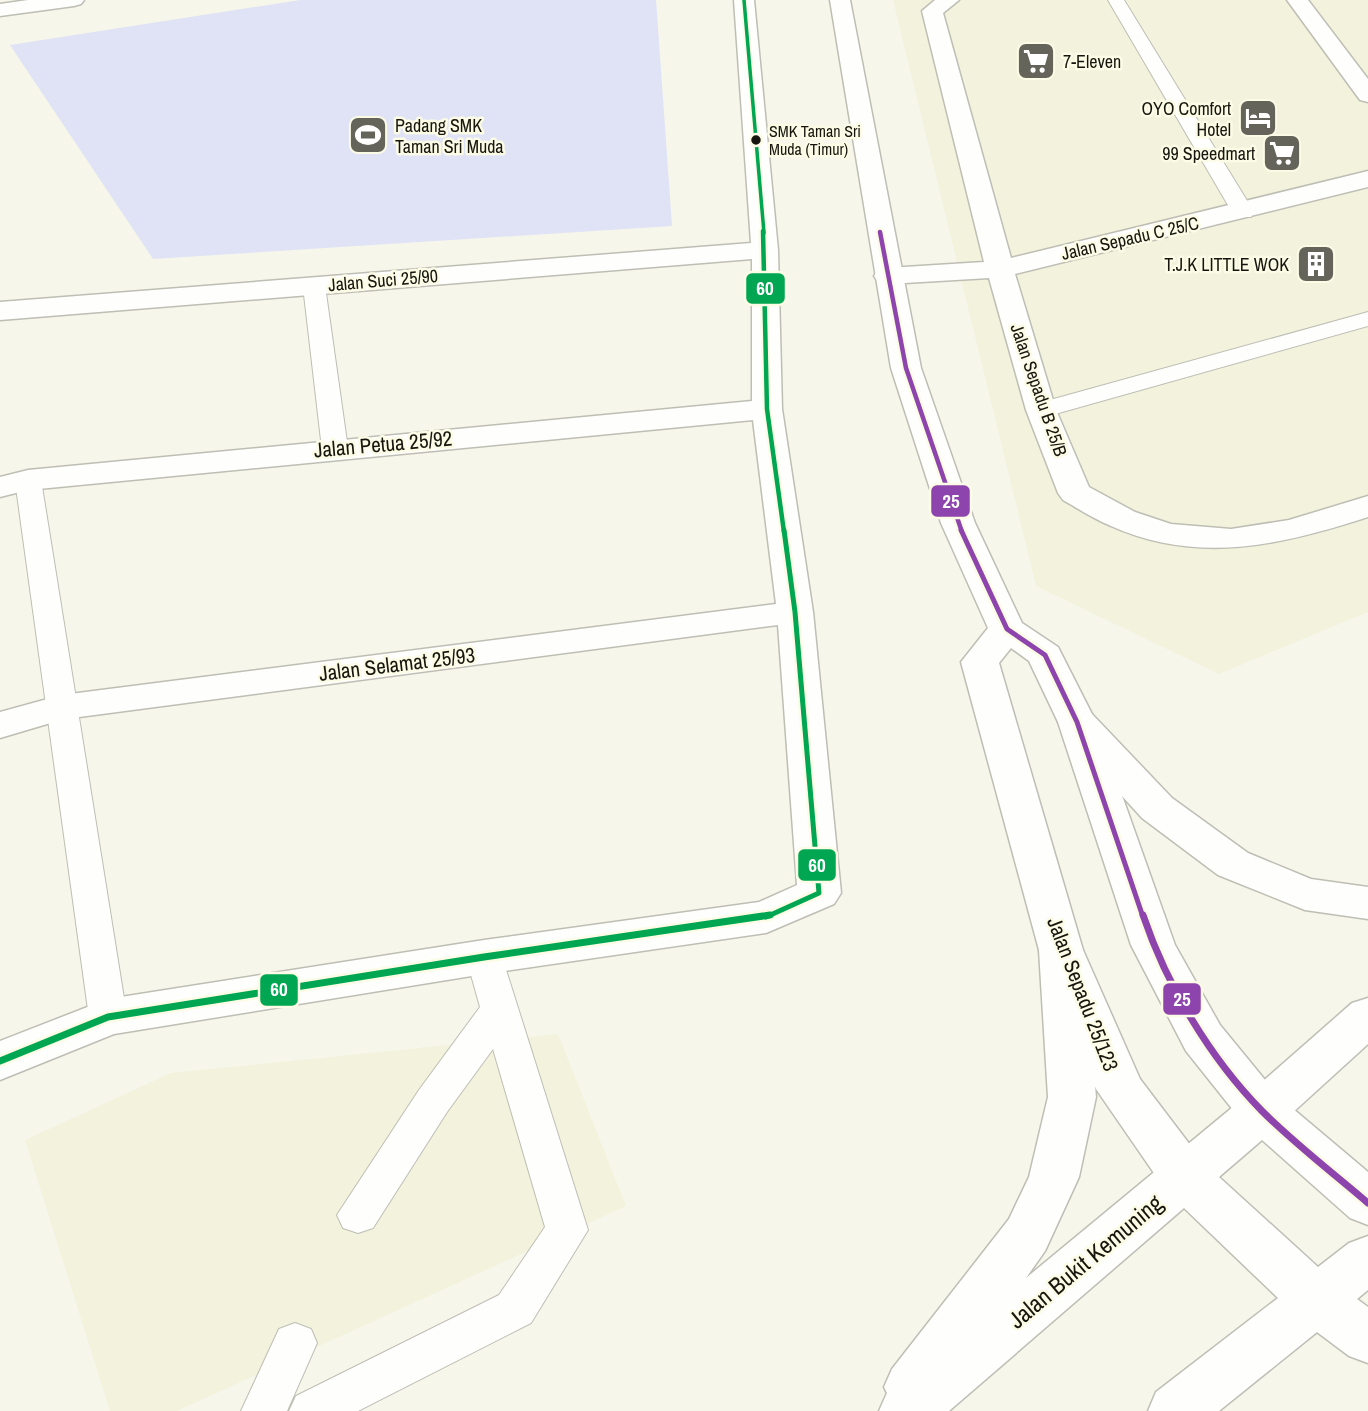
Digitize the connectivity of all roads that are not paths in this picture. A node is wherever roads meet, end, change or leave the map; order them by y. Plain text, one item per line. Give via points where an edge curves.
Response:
1 (74, 0) edge
2 (744, 0) edge
3 (840, 0) edge
4 (949, 0) edge
5 (1116, 0) edge
6 (1297, 0) edge
7 (0, 10) edge
8 (1368, 95) edge
9 (1368, 179) edge
10 (1243, 212) junction
11 (765, 250) junction
12 (1000, 269) junction
13 (888, 276) junction
14 (314, 286) junction
15 (0, 311) edge
16 (1368, 318) edge
17 (767, 409) junction
18 (1041, 410) junction
19 (334, 449) junction
20 (14, 483) edge
21 (1368, 506) edge
22 (795, 612) junction
23 (1007, 629) junction
24 (62, 707) junction
25 (1077, 722) junction
26 (0, 725) edge
27 (1368, 903) edge
28 (1061, 950) junction
29 (484, 957) junction
30 (500, 1009) junction
31 (1368, 1016) edge
32 (108, 1017) junction
33 (0, 1061) edge
34 (1262, 1111) junction
35 (1185, 1177) junction
36 (1368, 1203) edge
37 (358, 1215) dead end
38 (1368, 1259) edge
39 (1315, 1299) junction
40 (1368, 1338) edge
41 (295, 1343) dead end
42 (264, 1411) edge
43 (312, 1411) edge
44 (894, 1411) edge
45 (907, 1411) edge
46 (1176, 1411) edge

1 - 7 main road
2 - 11 main road
3 - 13 main road
4 - 12 main road, Jalan Sepadu B 25/B via 932,10
5 - 10 lane
6 - 8 main road
9 - 10 main road, Jalan Sepadu C 25/C
10 - 12 main road, Jalan Sepadu C 25/C
11 - 14 main road, Jalan Suci 25/90
11 - 17 main road
12 - 13 main road, Jalan Sepadu C 25/C
12 - 18 main road, Jalan Sepadu B 25/B
13 - 23 main road via 906,368 958,523
14 - 15 main road, Jalan Suci 25/90
14 - 19 lane
16 - 18 lane
17 - 19 main road, Jalan Petua 25/92
17 - 22 main road
18 - 21 main road, Jalan Sepadu B 25/B via 1075,493 1123,519 1167,534 1231,539 1294,530
19 - 20 main road, Jalan Petua 25/92
20 - 24 lane
22 - 24 main road, Jalan Selamat 25/93
22 - 29 main road via 819,893 766,917
23 - 25 main road via 1045,655
23 - 28 main road, Jalan Sepadu 25/123 via 980,662
24 - 26 main road, Jalan Selamat 25/93
24 - 32 lane
25 - 27 main road via 1157,808 1233,864 1305,894
25 - 34 main road via 1153,945 1203,1038
28 - 35 main road, Jalan Sepadu 25/123 via 1120,1089
28 - 44 main road via 1072,1097 1054,1177 1027,1235
29 - 30 lane
29 - 32 main road
30 - 37 lane
30 - 43 lane via 567,1230 515,1309
31 - 34 main road, Jalan Bukit Kemuning
32 - 33 main road
34 - 35 main road, Jalan Bukit Kemuning
34 - 36 main road
35 - 39 main road, Jalan Sepadu 25/123
35 - 45 main road, Jalan Bukit Kemuning
38 - 39 main road
39 - 40 main road
39 - 46 main road
41 - 42 lane

